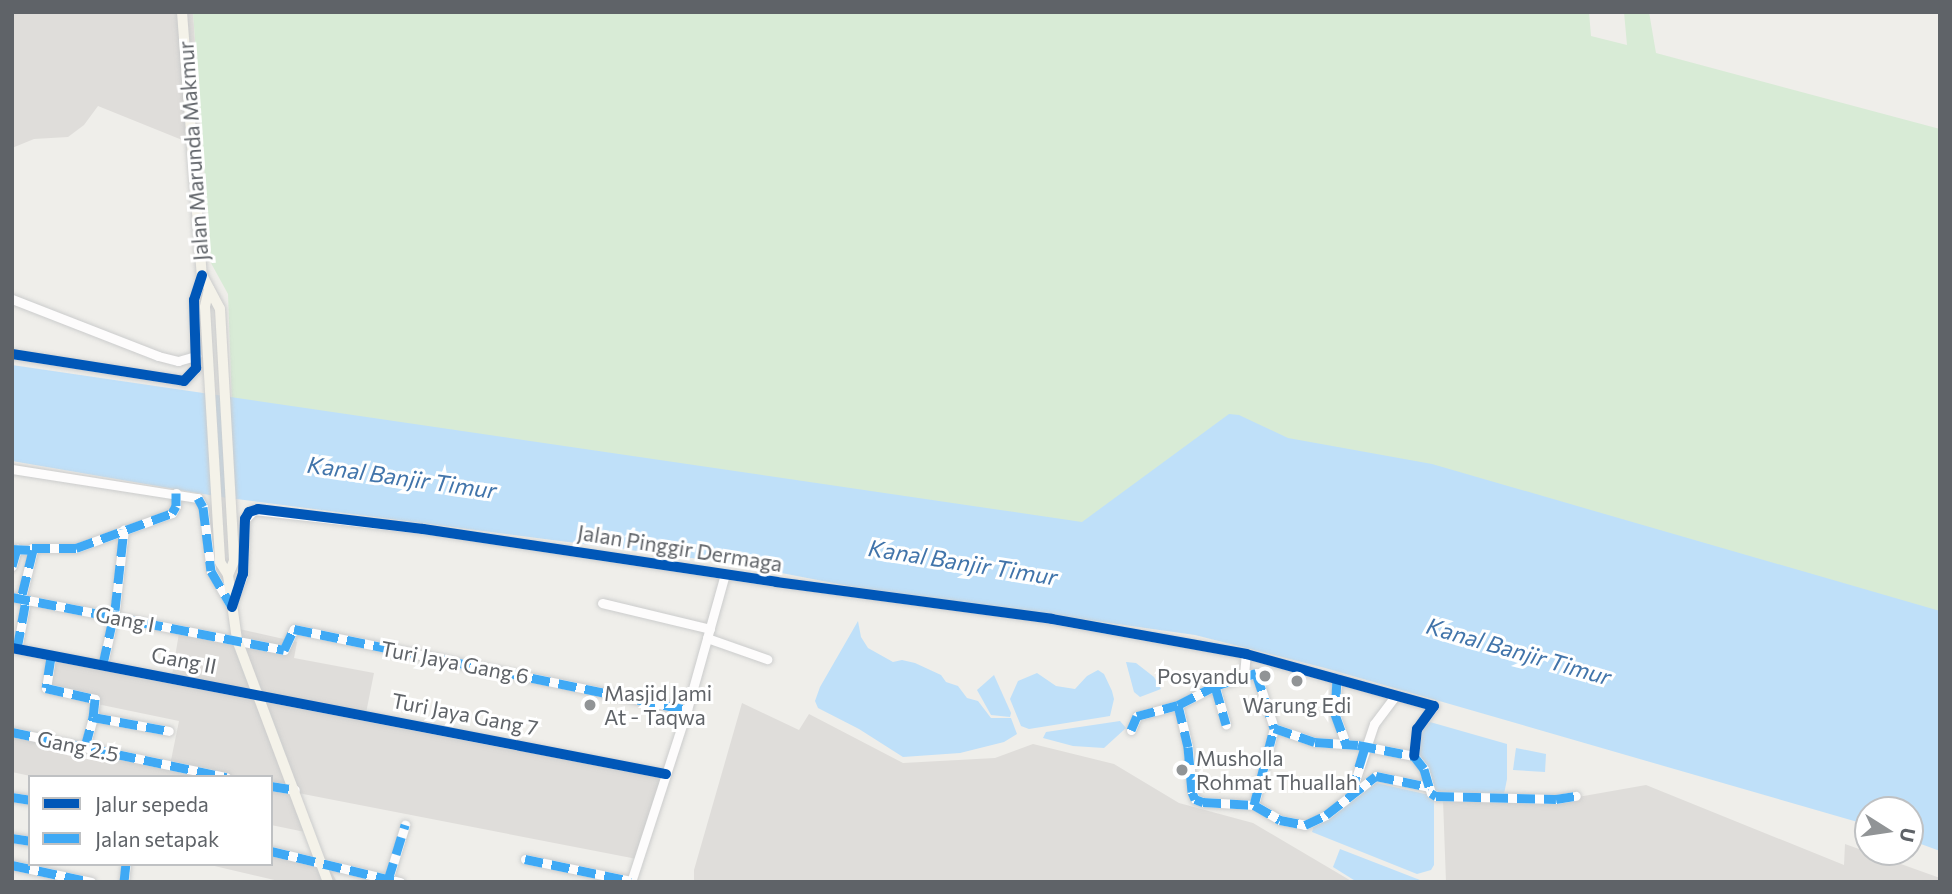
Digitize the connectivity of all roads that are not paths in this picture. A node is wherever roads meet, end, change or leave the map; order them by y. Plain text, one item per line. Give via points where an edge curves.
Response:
1 (182, 12) edge
2 (202, 275) junction
3 (209, 289) junction
4 (12, 299) edge
5 (12, 354) edge
6 (196, 356) junction
7 (12, 468) edge
8 (176, 494) junction
9 (124, 529) junction
10 (32, 548) junction
11 (15, 549) edge
12 (12, 566) edge
13 (725, 574) junction
14 (228, 575) junction
15 (20, 598) edge
16 (602, 603) dead end
17 (232, 607) junction
18 (114, 618) junction
19 (709, 633) junction
20 (237, 640) junction
21 (15, 648) edge
22 (1247, 654) junction
23 (51, 657) junction
24 (767, 659) dead end
25 (103, 664) junction
26 (1244, 675) junction
27 (1337, 678) junction
28 (1215, 686) junction
29 (257, 694) junction
30 (1396, 695) junction
31 (1178, 705) junction
32 (687, 710) junction
33 (93, 717) junction
34 (1226, 724) dead end
35 (1274, 728) junction
36 (1131, 730) dead end
37 (169, 731) dead end
38 (12, 732) edge
39 (1346, 744) junction
40 (85, 747) junction
41 (1365, 747) junction
42 (1414, 756) junction
43 (666, 774) junction
44 (217, 775) edge
45 (273, 786) edge
46 (1429, 787) junction
47 (295, 790) junction
48 (1352, 793) junction
49 (1576, 796) dead end
50 (1254, 805) junction
51 (405, 825) dead end
52 (273, 851) edge
53 (525, 859) dead end
54 (320, 862) junction
55 (12, 865) edge
56 (388, 880) junction
57 (631, 881) edge
58 (91, 882) edge
59 (328, 882) edge
60 (400, 882) edge

1 - 2 main road, Jalan Marunda Makmur
2 - 3 main road, Jalan Marunda Makmur
2 - 6 street via 194,300
3 - 14 main road, Jalan Marunda Makmur via 205,307 216,508 220,562
3 - 14 main road, Jalan Marunda Makmur via 220,309 234,561
4 - 6 street via 158,356 178,361
5 - 6 street via 184,381 194,374
7 - 8 street
8 - 9 street via 172,513
8 - 17 street via 201,502 211,571
9 - 10 street via 76,548
9 - 18 street
10 - 11 street
10 - 15 street
11 - 12 street
13 - 17 street, Jalan Pinggir Dermaga via 258,509 245,519 243,574
13 - 19 street
13 - 22 street, Jalan Pinggir Dermaga via 958,605
14 - 17 main road, Jalan Marunda Makmur
15 - 18 street, Gang I
15 - 21 street
16 - 19 street
17 - 20 main road, Jalan Marunda Makmur
18 - 20 street, Gang I
18 - 25 street
19 - 24 street
19 - 32 street
20 - 29 main road, Jalan Marunda Makmur
20 - 32 street, Turi Jaya Gang 6 via 286,650 293,629
21 - 23 street, Gang II
22 - 26 street
22 - 27 street, Jalan Pinggir Dermaga
23 - 25 street, Gang II
23 - 33 street via 46,688 94,699
25 - 29 street, Gang II
26 - 28 street
26 - 35 street via 1259,677
27 - 30 street, Jalan Pinggir Dermaga
27 - 39 street via 1335,715
28 - 31 street
28 - 34 street
29 - 43 street, Turi Jaya Gang 7
29 - 47 main road, Jalan Marunda Makmur
30 - 41 street via 1376,721
30 - 42 street, Jalan Pinggir Dermaga via 1434,706 1417,729
31 - 36 street via 1138,716
31 - 50 street via 1195,799
32 - 43 street
33 - 37 street
33 - 40 street
35 - 39 street via 1315,742
35 - 50 street
38 - 40 street, Gang 2.5
39 - 41 street
40 - 44 street, Gang 2.5
41 - 42 street
41 - 48 street
42 - 46 street
43 - 57 street
45 - 47 street
46 - 48 street via 1376,776
46 - 49 street via 1436,796
47 - 54 main road, Jalan Marunda Makmur
48 - 50 street via 1326,815 1305,825 1280,820
51 - 56 street
52 - 54 street
53 - 57 street
54 - 56 street
54 - 59 main road, Jalan Marunda Makmur
55 - 58 street
56 - 60 street

